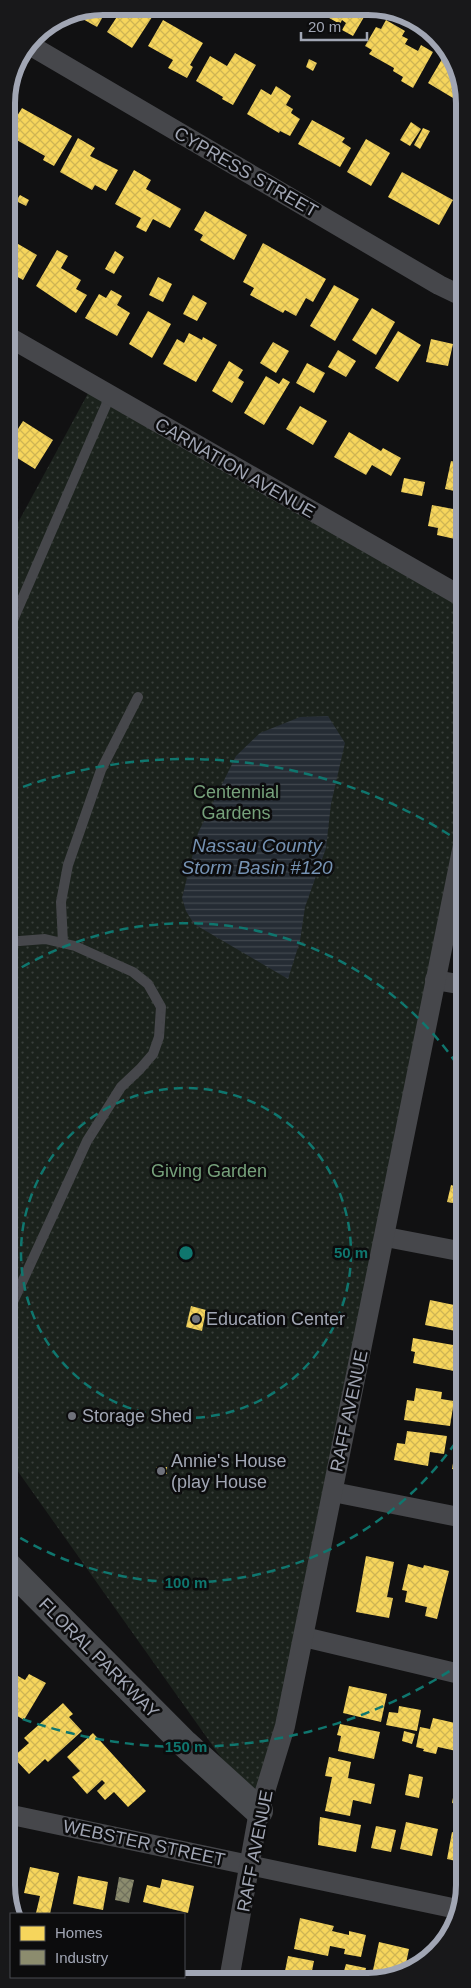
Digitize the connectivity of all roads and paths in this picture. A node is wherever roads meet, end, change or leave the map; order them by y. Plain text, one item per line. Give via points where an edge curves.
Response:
1 (35, 48) edge
2 (456, 293) edge
3 (15, 341) edge
4 (110, 396) junction
5 (456, 593) edge
6 (15, 616) edge
7 (138, 697) dead end
8 (456, 880) edge
9 (15, 941) edge
10 (63, 944) junction
11 (436, 980) junction
12 (456, 984) edge
13 (386, 1237) junction
14 (456, 1250) edge
15 (15, 1298) edge
16 (333, 1492) junction
17 (456, 1516) edge
18 (15, 1573) edge
19 (304, 1636) junction
20 (456, 1673) edge
21 (259, 1811) junction
22 (15, 1816) edge
23 (251, 1866) junction
24 (452, 1908) edge
25 (230, 1973) edge

1 - 2 street, CYPRESS STREET
3 - 4 street, CARNATION AVENUE
4 - 5 street, CARNATION AVENUE
4 - 6 lane
7 - 10 lane via 101,770 68,865 62,902
8 - 11 street, RAFF AVENUE
9 - 10 lane via 45,939
10 - 15 lane via 132,972 148,984 161,1008 159,1037 153,1054 120,1086 87,1141
11 - 12 street
11 - 13 street, RAFF AVENUE
13 - 14 street
13 - 16 street, RAFF AVENUE
16 - 17 street
16 - 19 street, RAFF AVENUE
18 - 21 street, FLORAL PARKWAY via 185,1744
19 - 20 street
19 - 21 street, RAFF AVENUE via 285,1726
21 - 23 street, RAFF AVENUE
22 - 23 street, WEBSTER STREET
23 - 24 street, WEBSTER STREET
23 - 25 street, RAFF AVENUE

